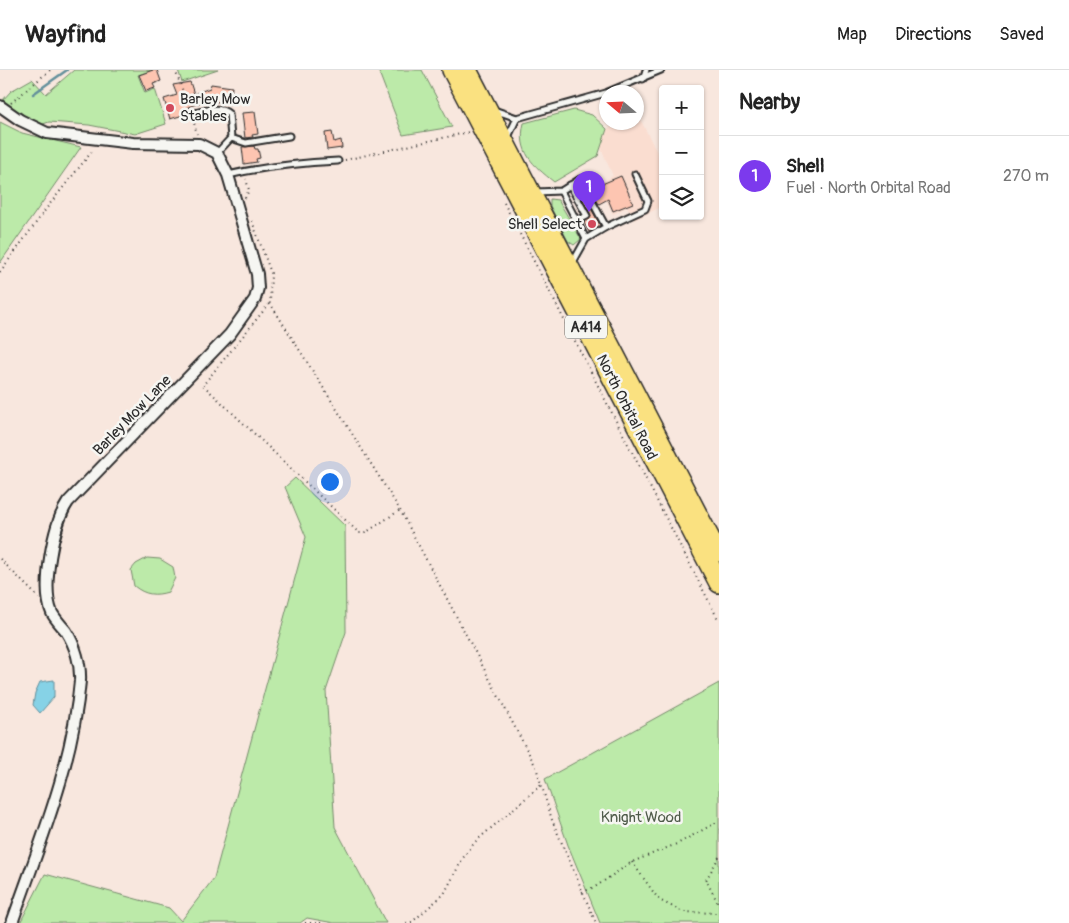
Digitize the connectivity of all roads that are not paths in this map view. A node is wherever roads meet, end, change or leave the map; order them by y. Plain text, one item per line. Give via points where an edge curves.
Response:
1 (452, 70) edge
2 (467, 70) edge
3 (646, 70) edge
4 (661, 70) edge
5 (643, 79) junction
6 (628, 85) edge
7 (481, 95) junction
8 (599, 95) edge
9 (2, 108) edge
10 (196, 113) dead end
11 (517, 118) junction
12 (288, 136) dead end
13 (231, 138) junction
14 (506, 142) junction
15 (217, 153) junction
16 (338, 161) road end
17 (635, 174) dead end
18 (228, 175) junction
19 (570, 185) junction
20 (531, 190) junction
21 (561, 191) junction
22 (597, 210) junction
23 (587, 216) junction
24 (577, 221) junction
25 (606, 227) junction
26 (586, 239) junction
27 (571, 267) junction
28 (719, 555) edge
29 (719, 583) edge
30 (12, 923) edge

1 - 29 highway, North Orbital Road / A414
2 - 7 highway, North Orbital Road / A414
3 - 5 lane
4 - 5 lane
5 - 6 lane
7 - 11 lane via 496,112
7 - 14 highway, North Orbital Road / A414
8 - 11 lane
9 - 15 street via 47,133 132,143 199,144
10 - 13 lane via 209,109 226,112 231,120
11 - 14 lane
12 - 13 lane via 246,143
13 - 15 lane
14 - 20 highway, North Orbital Road / A414
15 - 18 street, Barley Mow Lane
16 - 18 lane via 283,164
17 - 25 lane via 648,201 645,209
18 - 30 street, Barley Mow Lane via 257,274 255,299 230,334 62,511 54,536 50,575 52,611 71,639 80,680 64,764
19 - 21 lane
19 - 22 lane via 580,179
19 - 23 lane
20 - 21 lane via 542,193
20 - 27 highway, North Orbital Road / A414
21 - 24 lane
22 - 23 lane
22 - 25 lane
23 - 24 lane
24 - 26 lane
25 - 26 lane
26 - 27 lane
27 - 28 highway, North Orbital Road / A414

